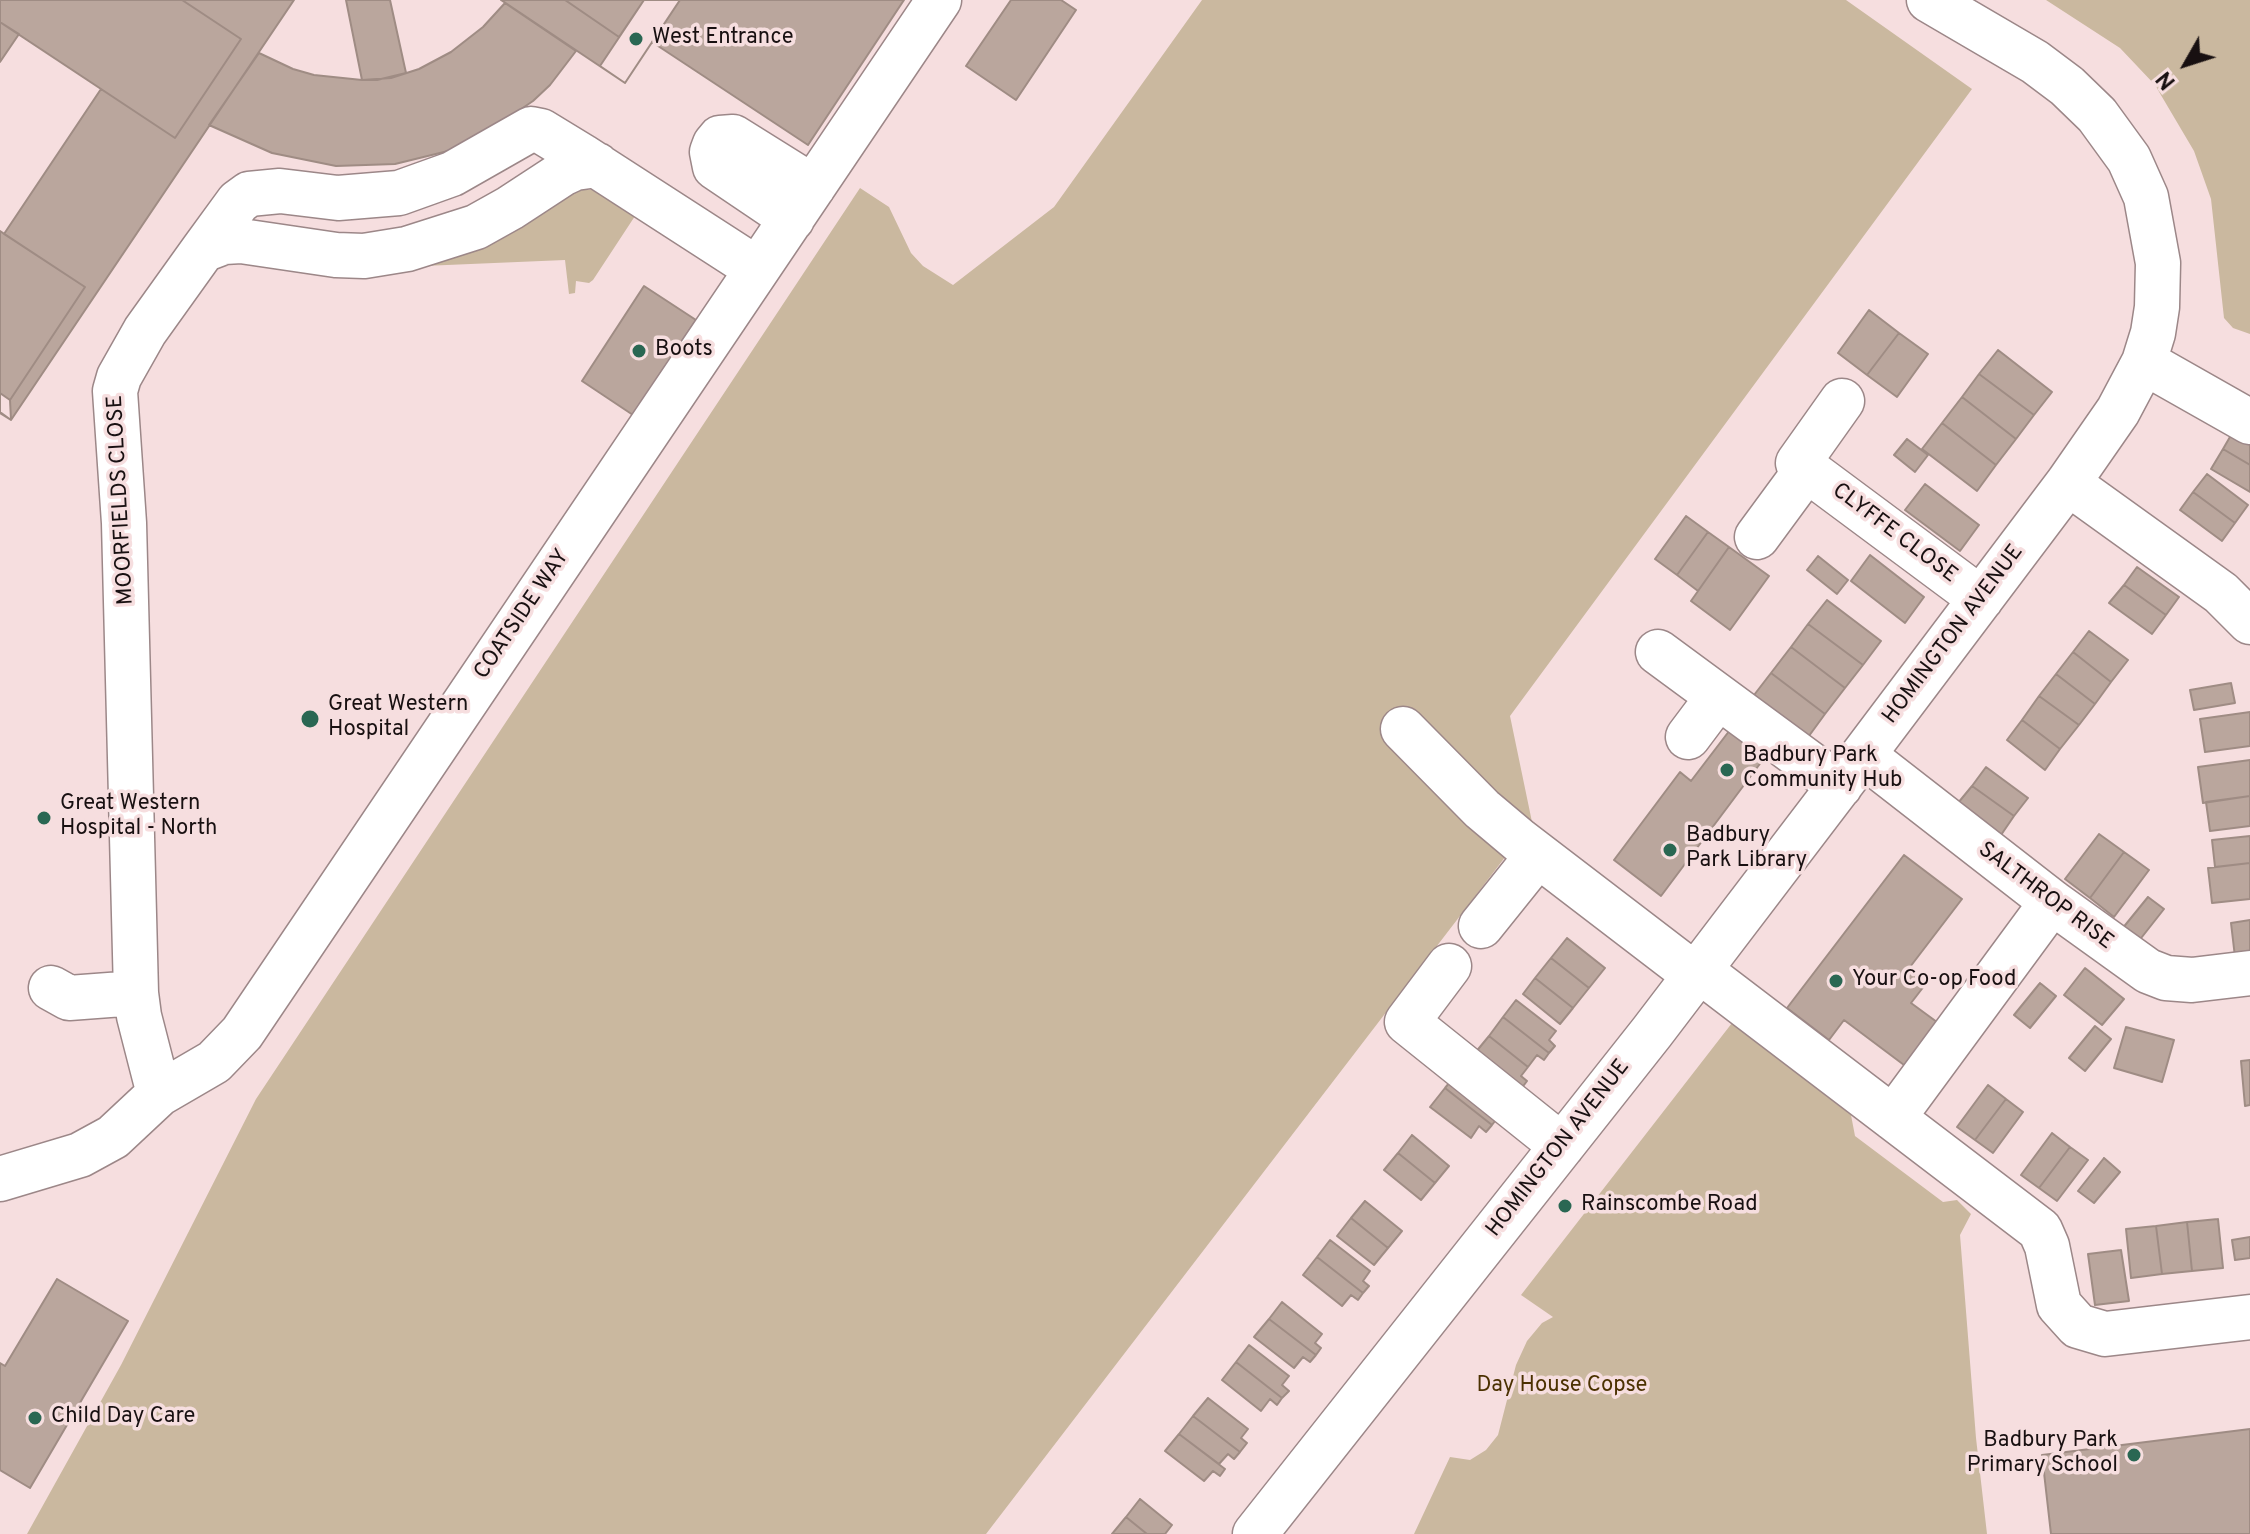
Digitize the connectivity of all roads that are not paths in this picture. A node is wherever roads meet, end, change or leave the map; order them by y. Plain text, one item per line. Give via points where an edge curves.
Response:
1 (939, 0) edge
2 (1929, 0) edge
3 (597, 165) junction
4 (203, 250) junction
5 (757, 269) junction
6 (2144, 362) junction
7 (1842, 401) dead end
8 (2250, 422) edge
9 (1807, 469) junction
10 (2068, 483) junction
11 (1757, 537) dead end
12 (1981, 599) junction
13 (2250, 622) edge
14 (1658, 652) dead end
15 (1718, 697) junction
16 (1403, 729) dead end
17 (1688, 737) dead end
18 (1851, 770) junction
19 (1538, 855) junction
20 (2052, 902) junction
21 (1481, 926) dead end
22 (1449, 966) dead end
23 (1697, 973) junction
24 (2250, 973) edge
25 (136, 984) junction
26 (51, 988) dead end
27 (159, 1094) junction
28 (1893, 1118) junction
29 (1562, 1146) junction
30 (0, 1179) edge
31 (2250, 1317) edge
32 (1255, 1534) edge

1 - 5 street, COATSIDE WAY
2 - 6 street, HOMINGTON AVENUE via 2050,72 2097,115 2129,159 2146,197 2158,263 2157,307
3 - 4 street via 562,174 476,227 407,249 336,255 241,241
3 - 4 street, MOORFIELDS CLOSE via 531,129 452,174 399,193 338,198 280,191 249,194
3 - 5 street
4 - 25 street, MOORFIELDS CLOSE via 145,331 115,391 124,523
5 - 27 street, COATSIDE WAY via 242,1033 214,1062
6 - 8 street
6 - 10 street, HOMINGTON AVENUE via 2118,411
7 - 9 street via 1798,463
9 - 11 street
9 - 12 street, CLYFFE CLOSE
10 - 12 street, HOMINGTON AVENUE
10 - 13 street via 2221,593
12 - 18 street, HOMINGTON AVENUE
14 - 15 street, SALTHROP RISE
15 - 17 street
15 - 18 street, SALTHROP RISE
16 - 19 street via 1482,809
18 - 20 street, SALTHROP RISE
18 - 23 street, HOMINGTON AVENUE
19 - 21 street
19 - 23 street
20 - 24 street, SALTHROP RISE via 2126,958 2166,978
20 - 28 street
22 - 29 street via 1407,1022
23 - 28 street
23 - 29 street, HOMINGTON AVENUE
25 - 26 street via 69,998
25 - 27 street, MOORFIELDS CLOSE
27 - 30 street, COATSIDE WAY via 113,1137 80,1155
28 - 31 street via 2040,1230 2059,1305 2083,1330 2112,1334
29 - 32 street, HOMINGTON AVENUE

